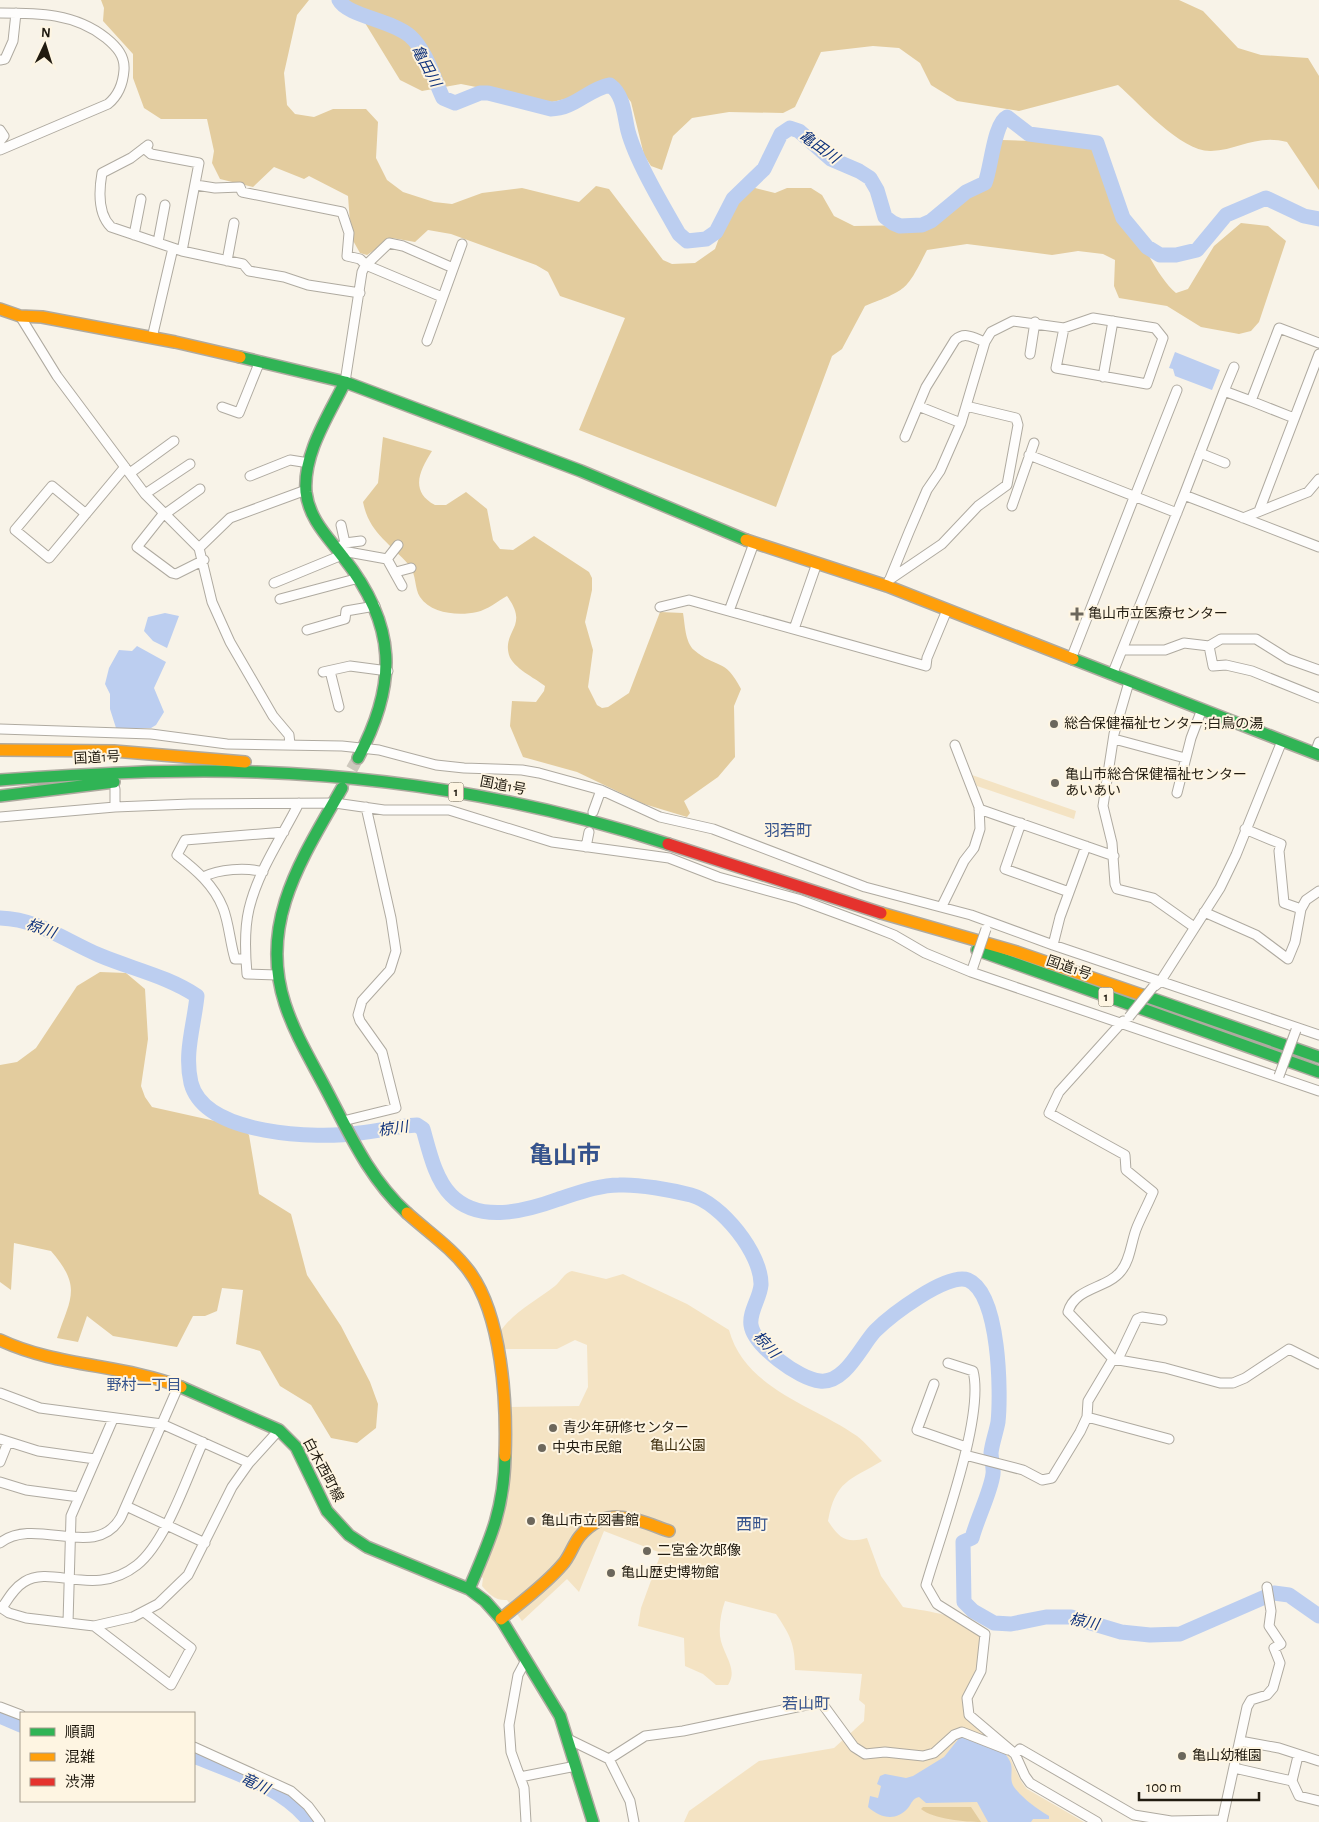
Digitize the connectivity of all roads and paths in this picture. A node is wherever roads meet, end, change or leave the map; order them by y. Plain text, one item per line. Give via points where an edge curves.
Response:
1 (0, 13) edge
2 (16, 13) junction
3 (0, 60) edge
4 (0, 130) edge
5 (0, 141) edge
6 (0, 150) edge
7 (196, 185) junction
8 (141, 200) dead end
9 (165, 205) dead end
10 (234, 223) dead end
11 (134, 235) junction
12 (158, 242) junction
13 (462, 244) dead end
14 (177, 249) junction
15 (227, 261) junction
16 (366, 265) junction
17 (453, 268) junction
18 (360, 293) junction
19 (442, 297) junction
20 (0, 309) edge
21 (20, 316) junction
22 (1035, 322) junction
23 (1113, 322) junction
24 (1064, 328) junction
25 (152, 338) junction
26 (427, 341) dead end
27 (985, 342) junction
28 (1319, 343) edge
29 (1030, 354) dead end
30 (1319, 354) edge
31 (260, 361) junction
32 (1234, 366) dead end
33 (1103, 377) junction
34 (344, 382) junction
35 (1177, 390) dead end
36 (1224, 391) junction
37 (1250, 401) junction
38 (222, 406) dead end
39 (918, 406) junction
40 (966, 406) junction
41 (1294, 418) junction
42 (961, 423) junction
43 (905, 437) dead end
44 (174, 441) dead end
45 (1034, 443) dead end
46 (1200, 452) junction
47 (1029, 456) junction
48 (309, 463) junction
49 (1225, 463) dead end
50 (190, 464) dead end
51 (128, 470) junction
52 (250, 476) dead end
53 (1319, 479) edge
54 (200, 489) dead end
55 (306, 490) junction
56 (145, 494) junction
57 (1184, 495) junction
58 (1135, 496) junction
59 (1012, 506) dead end
60 (1259, 511) junction
61 (1177, 512) junction
62 (86, 514) junction
63 (164, 514) junction
64 (1243, 518) junction
65 (341, 525) dead end
66 (360, 541) dead end
67 (754, 543) junction
68 (398, 545) dead end
69 (1319, 547) edge
70 (200, 548) junction
71 (341, 549) junction
72 (387, 559) junction
73 (204, 560) junction
74 (817, 563) junction
75 (410, 568) dead end
76 (396, 572) junction
77 (359, 578) junction
78 (274, 583) dead end
79 (888, 583) junction
80 (402, 586) dead end
81 (280, 599) dead end
82 (375, 606) junction
83 (660, 607) dead end
84 (729, 610) junction
85 (947, 610) junction
86 (794, 629) junction
87 (307, 630) dead end
88 (1209, 646) junction
89 (1122, 650) junction
90 (1071, 659) junction
91 (388, 670) junction
92 (1319, 670) edge
93 (1112, 675) junction
94 (1129, 682) junction
95 (1319, 698) edge
96 (339, 707) dead end
97 (1202, 709) junction
98 (0, 728) edge
99 (114, 734) junction
100 (1114, 739) junction
101 (1282, 741) junction
102 (290, 744) junction
103 (956, 745) dead end
104 (114, 746) dead end
105 (0, 750) edge
106 (1318, 750) edge
107 (361, 753) junction
108 (1185, 758) junction
109 (257, 772) junction
110 (0, 780) edge
111 (378, 781) junction
112 (342, 788) tunnel mouth
113 (115, 789) dead end
114 (600, 790) junction
115 (1176, 793) dead end
116 (0, 796) edge
117 (299, 803) junction
118 (335, 803) junction
119 (115, 807) junction
120 (366, 807) junction
121 (979, 809) junction
122 (593, 812) dead end
123 (0, 817) edge
124 (1021, 823) junction
125 (1245, 829) junction
126 (284, 832) junction
127 (589, 832) dead end
128 (1086, 846) junction
129 (586, 847) junction
130 (1114, 856) junction
131 (263, 872) junction
132 (203, 877) junction
133 (1319, 891) edge
134 (1069, 892) junction
135 (942, 906) junction
136 (1301, 909) junction
137 (1204, 912) junction
138 (896, 918) junction
139 (988, 925) junction
140 (1194, 927) junction
141 (1053, 946) junction
142 (246, 959) junction
143 (972, 969) junction
144 (277, 975) junction
145 (1156, 984) junction
146 (1120, 1024) junction
147 (1296, 1029) junction
148 (1319, 1035) edge
149 (1319, 1057) edge
150 (1319, 1072) edge
151 (1279, 1077) junction
152 (1319, 1091) edge
153 (344, 1123) junction
154 (1162, 1320) dead end
155 (0, 1340) edge
156 (1116, 1359) junction
157 (948, 1363) dead end
158 (1319, 1364) edge
159 (934, 1384) dead end
160 (178, 1387) junction
161 (0, 1393) edge
162 (1086, 1417) junction
163 (113, 1419) junction
164 (162, 1424) junction
165 (279, 1430) junction
166 (1169, 1439) dead end
167 (4, 1440) edge
168 (203, 1442) junction
169 (966, 1451) junction
170 (95, 1458) junction
171 (0, 1462) edge
172 (249, 1463) junction
173 (0, 1482) edge
174 (79, 1497) junction
175 (126, 1506) junction
176 (165, 1525) junction
177 (670, 1531) dead end
178 (72, 1536) junction
179 (205, 1543) junction
180 (0, 1544) edge
181 (70, 1580) junction
182 (1268, 1588) dead end
183 (469, 1589) junction
184 (1, 1607) edge
185 (144, 1612) junction
186 (501, 1619) junction
187 (68, 1623) junction
188 (94, 1626) junction
189 (526, 1660) junction
190 (0, 1707) edge
191 (20, 1715) edge
192 (568, 1739) junction
193 (1240, 1741) junction
194 (195, 1748) edge
195 (1013, 1753) junction
196 (1298, 1756) junction
197 (608, 1759) junction
198 (1319, 1761) edge
199 (576, 1766) junction
200 (1234, 1768) junction
201 (520, 1777) junction
202 (1292, 1781) junction
203 (1319, 1801) edge
204 (1222, 1821) edge
205 (320, 1822) edge
206 (526, 1822) edge
207 (593, 1822) edge
208 (634, 1822) edge
209 (1097, 1822) edge

1 - 2 street
2 - 3 street via 12,41 5,58
2 - 6 street via 61,16 90,26 113,43 122,55 124,77 121,89 108,104
4 - 5 street via 4,136
7 - 11 street via 199,163 151,154 146,147 103,171 99,196 108,224 117,231
7 - 14 street
7 - 16 street via 240,187 242,192 342,212 349,233 347,256 360,259
8 - 11 street
9 - 12 street
10 - 15 street
11 - 12 street
12 - 14 street
13 - 17 street
14 - 15 street
14 - 25 street
15 - 18 street via 242,264 249,271
16 - 17 street via 389,243
16 - 18 street
16 - 19 street
17 - 19 street
18 - 34 street
19 - 26 street
20 - 21 main road
21 - 25 main road via 42,317
21 - 51 street via 57,376
22 - 24 street
22 - 27 street via 1013,321 991,332
22 - 29 street
23 - 24 street via 1094,318
23 - 33 street
23 - 33 street via 1155,328 1163,338 1147,384
24 - 33 street via 1056,368
25 - 31 main road
27 - 39 street via 967,335 955,340
27 - 40 street
28 - 37 street via 1279,328
30 - 41 street
31 - 34 main road
31 - 38 street via 239,413
32 - 36 street
34 - 48 main road
34 - 67 main road via 581,472
35 - 58 street
36 - 37 street
36 - 46 street
37 - 41 street
39 - 42 street
39 - 43 street
40 - 42 street
40 - 79 street via 1016,418 1018,425 1007,485 978,506 942,544
41 - 60 street
42 - 79 street via 940,471 927,490
44 - 51 street
45 - 47 street
46 - 49 street
46 - 57 street
47 - 58 street
47 - 59 street
48 - 52 street via 290,460
48 - 55 main road
50 - 56 street
51 - 56 street
51 - 62 street
53 - 60 street via 1308,492
54 - 63 street
55 - 70 street via 230,518
55 - 71 main road via 319,529
56 - 63 street
57 - 61 street
57 - 64 street
58 - 61 street
58 - 90 street
60 - 64 street
61 - 89 street
62 - 62 street via 49,558 15,530 52,486
63 - 70 street
63 - 73 street via 137,548 172,574
64 - 69 street
65 - 71 street
66 - 71 street
67 - 74 main road
67 - 84 street
68 - 72 street
70 - 73 street
71 - 72 street
71 - 77 main road
71 - 78 street
72 - 76 street
73 - 102 street via 212,602 230,642 273,716 289,735
74 - 79 main road
74 - 86 street
75 - 76 street
76 - 80 street
77 - 81 street
77 - 82 main road
79 - 85 main road
82 - 87 street via 346,611 345,620
82 - 91 main road via 384,635
83 - 84 street via 689,600
84 - 86 street
85 - 86 street via 926,666
85 - 90 main road
88 - 89 street via 1184,643 1165,650
88 - 92 street via 1221,639 1256,639 1288,659
88 - 95 street via 1213,666 1226,665 1252,671
89 - 93 street
90 - 93 main road
91 - 96 street via 350,666 326,672
91 - 107 main road via 380,713
93 - 94 main road
94 - 97 main road
94 - 100 street
97 - 101 main road
97 - 108 street
98 - 99 street
99 - 102 street via 151,734 227,744
99 - 104 street
100 - 108 street
100 - 130 street via 1103,806
101 - 106 main road
101 - 125 street
102 - 107 street
103 - 121 street
105 - 111 main road, 1 via 114,751 334,770
107 - 114 street via 464,768 522,770
108 - 115 street
109 - 110 main road, 国道1号 / 1 via 118,772
109 - 111 main road, 国道1号 / 1
109 - 116 main road, 1 via 250,778 110,783
111 - 138 main road, 国道1号 / 1 via 554,812 721,860
112 - 118 main road
113 - 119 street
114 - 122 street
114 - 135 street via 645,811 713,829 874,890
117 - 118 street
117 - 119 street
117 - 126 street
118 - 120 street
118 - 144 main road via 282,904 275,937
119 - 123 street
120 - 129 street via 449,810 520,834
120 - 153 street via 396,951 390,970 362,1001 358,1015 362,1026 382,1052 396,1108
121 - 124 street
121 - 135 street via 980,829 974,848
124 - 128 street
124 - 134 street via 1005,868
125 - 136 street via 1281,844 1278,851 1284,904
125 - 137 street via 1220,888
126 - 131 street
126 - 132 street via 185,840 177,854
127 - 129 street
128 - 130 street
128 - 134 street
129 - 143 street via 669,858 894,935 925,953
130 - 140 street via 1113,876 1117,889 1153,898
131 - 132 street via 211,873
131 - 142 street via 249,908
132 - 142 street via 224,910 235,958
133 - 136 street via 1306,900
134 - 141 street
135 - 139 street
136 - 137 street via 1288,959 1256,935
137 - 140 street
138 - 149 main road, 国道1号 / 1 via 1017,952
138 - 150 main road, 国道1号 / 1 via 1013,964
139 - 141 street
139 - 143 street, bridge
140 - 145 street
141 - 145 street
142 - 144 street via 247,974
143 - 146 street
144 - 153 main road via 289,1013
145 - 146 street, bridge
145 - 147 street
146 - 151 street
146 - 156 street via 1059,1092 1049,1113 1125,1155 1126,1170 1153,1192 1122,1270 1076,1297 1068,1312
147 - 148 street
147 - 151 street, bridge
151 - 152 street
153 - 183 main road via 370,1172 388,1196 466,1266 479,1287 489,1314 504,1418 506,1470 499,1513
154 - 156 street via 1137,1319
155 - 160 main road, 白木西町線 via 48,1358 139,1373
156 - 158 street via 1220,1383 1233,1383 1245,1378 1289,1350
156 - 162 street via 1088,1400
157 - 169 street via 971,1369 974,1375 974,1410
159 - 169 street via 917,1430
160 - 164 street
160 - 165 main road, 白木西町線
161 - 163 street via 40,1408
162 - 166 street
162 - 169 street via 1052,1478 1042,1480
163 - 164 street
163 - 170 street
164 - 168 street
164 - 175 street
165 - 172 street
165 - 183 main road, 白木西町線 via 296,1447 327,1511 348,1535
167 - 170 street via 38,1451
167 - 171 street
168 - 172 street
168 - 176 street
169 - 195 street via 926,1585 937,1604 985,1634 980,1671 969,1692 967,1709 972,1720 994,1734
170 - 174 street
172 - 179 street via 219,1509
173 - 174 street via 26,1490
174 - 178 street via 71,1516
175 - 176 street
175 - 178 street via 116,1525 103,1535 90,1538
176 - 179 street
176 - 181 street via 148,1554 122,1575 97,1582
177 - 186 main road via 626,1516 595,1522 580,1536 563,1565
178 - 180 street via 28,1533 12,1536
178 - 181 street
179 - 185 street via 182,1583
181 - 184 street via 39,1577 26,1580
181 - 187 street
182 - 193 street via 1269,1626 1281,1644 1274,1648 1280,1663 1273,1688 1267,1695 1252,1700 1247,1707
183 - 186 main road, 白木西町線
184 - 187 street via 26,1618
185 - 188 street
185 - 188 street via 191,1648 171,1685
186 - 189 main road, 白木西町線
187 - 188 street
189 - 192 main road, 白木西町線 via 560,1716
189 - 201 street via 518,1675 509,1725 511,1752
190 - 191 street
192 - 197 street
192 - 199 main road, 白木西町線
193 - 196 street via 1279,1748
193 - 200 street
194 - 205 street via 292,1791
195 - 197 street via 962,1732 923,1756 885,1752 865,1754 854,1747 821,1702 645,1736
195 - 204 street via 1020,1749 1134,1815 1171,1821
195 - 209 street via 1030,1783
196 - 198 street
196 - 202 street
197 - 208 street via 630,1801
199 - 201 street
199 - 207 main road, 白木西町線
200 - 202 street
200 - 204 street
201 - 206 street via 524,1788
202 - 203 street via 1298,1796

